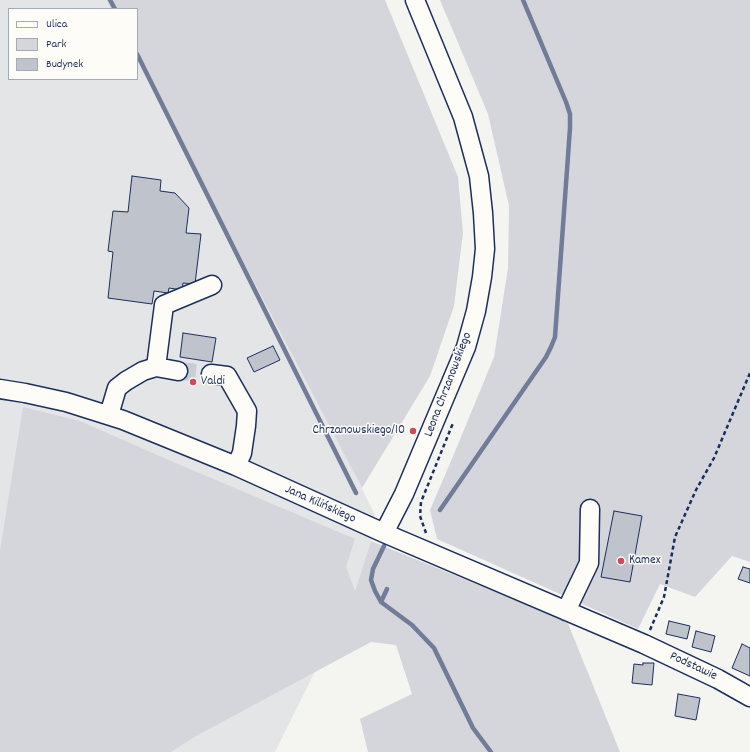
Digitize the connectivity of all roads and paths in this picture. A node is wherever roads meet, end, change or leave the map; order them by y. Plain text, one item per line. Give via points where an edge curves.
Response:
1 (415, 0) edge
2 (212, 285) dead end
3 (156, 367) junction
4 (178, 371) tunnel mouth
5 (750, 373) edge
6 (211, 374) tunnel mouth
7 (0, 388) edge
8 (109, 415) junction
9 (236, 466) junction
10 (590, 509) dead end
11 (384, 533) junction
12 (566, 611) junction
13 (639, 642) junction
14 (750, 697) edge

1 - 11 street, Leona Chrzanowskiego via 464,117 479,176 485,249 476,311 466,347 404,494
2 - 3 street via 164,305
3 - 4 street
3 - 8 street via 143,371 117,388
5 - 13 path via 714,458 675,537 664,597
6 - 9 street via 227,376 247,411 242,453
7 - 8 street, Jana Kilińskiego via 66,402
8 - 9 street, Jana Kilińskiego
9 - 11 street, Jana Kilińskiego
10 - 12 street via 589,563
11 - 12 street, Jana Kilińskiego
12 - 13 street, Jana Kilińskiego
13 - 14 street, Podstawie

